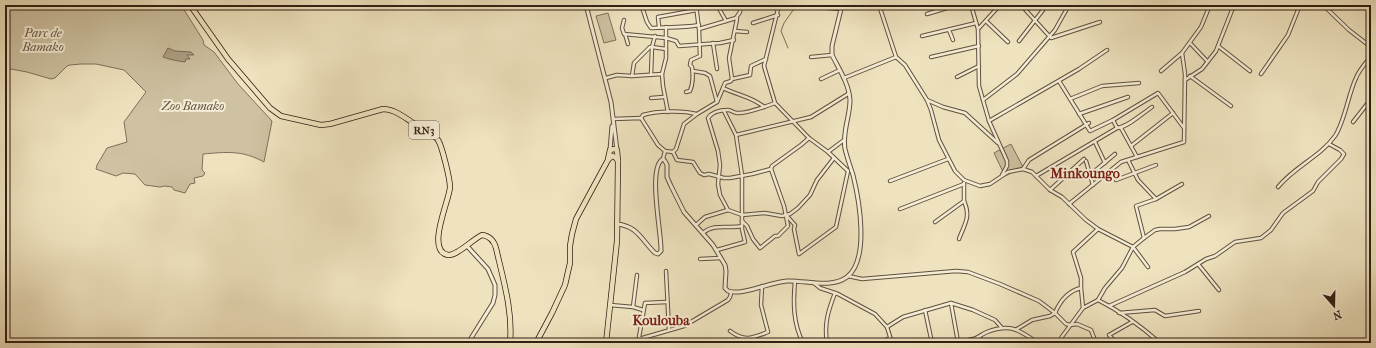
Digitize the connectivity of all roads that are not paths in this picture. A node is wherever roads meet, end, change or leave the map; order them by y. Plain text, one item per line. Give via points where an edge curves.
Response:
1 (190, 5) edge
2 (586, 5) edge
3 (638, 5) edge
4 (653, 5) edge
5 (696, 5) edge
6 (717, 5) edge
7 (749, 5) edge
8 (779, 5) edge
9 (793, 5) edge
10 (879, 5) edge
11 (957, 5) edge
12 (971, 5) edge
13 (1000, 5) edge
14 (1021, 5) edge
15 (1069, 5) edge
16 (1210, 5) edge
17 (1226, 5) edge
18 (1300, 5) edge
19 (1324, 5) edge
20 (741, 6) edge
21 (822, 6) edge
22 (1233, 6) edge
23 (642, 7) junction
24 (842, 7) edge
25 (697, 10) junction
26 (1043, 10) dead end
27 (927, 14) dead end
28 (778, 15) junction
29 (736, 18) junction
30 (624, 20) dead end
31 (1035, 20) junction
32 (726, 21) junction
33 (986, 21) junction
34 (1100, 22) dead end
35 (753, 23) dead end
36 (976, 23) junction
37 (699, 25) junction
38 (659, 27) junction
39 (666, 27) junction
40 (699, 29) junction
41 (978, 29) junction
42 (949, 30) junction
43 (735, 31) junction
44 (747, 32) dead end
45 (625, 34) junction
46 (655, 36) junction
47 (922, 36) dead end
48 (1050, 36) junction
49 (666, 38) junction
50 (734, 40) junction
51 (952, 40) dead end
52 (1019, 41) dead end
53 (1008, 42) dead end
54 (712, 43) junction
55 (1190, 43) junction
56 (628, 44) dead end
57 (700, 44) junction
58 (979, 46) junction
59 (1218, 46) junction
60 (652, 47) junction
61 (1371, 47) edge
62 (666, 49) junction
63 (1107, 50) dead end
64 (1182, 53) junction
65 (832, 55) junction
66 (811, 56) dead end
67 (1371, 56) edge
68 (896, 57) junction
69 (931, 57) dead end
70 (766, 59) junction
71 (1207, 61) junction
72 (979, 66) junction
73 (717, 69) dead end
74 (840, 70) junction
75 (693, 71) junction
76 (1161, 71) dead end
77 (1250, 71) dead end
78 (662, 74) junction
79 (1261, 74) dead end
80 (650, 75) junction
81 (632, 76) junction
82 (1190, 76) junction
83 (957, 77) dead end
84 (606, 78) junction
85 (844, 78) junction
86 (732, 79) junction
87 (821, 79) dead end
88 (1185, 80) junction
89 (1059, 81) junction
90 (1139, 83) dead end
91 (723, 88) junction
92 (686, 92) dead end
93 (848, 94) junction
94 (664, 97) junction
95 (1128, 97) dead end
96 (651, 98) dead end
97 (1070, 99) junction
98 (1371, 99) edge
99 (927, 100) junction
100 (983, 100) junction
101 (717, 102) junction
102 (775, 103) junction
103 (1231, 106) dead end
104 (764, 107) junction
105 (1152, 107) dead end
106 (724, 111) junction
107 (668, 112) junction
108 (1173, 113) junction
109 (697, 114) junction
110 (1080, 114) junction
111 (641, 118) junction
112 (613, 120) junction
113 (1113, 120) junction
114 (792, 121) junction
115 (989, 121) junction
116 (1353, 122) dead end
117 (1088, 124) junction
118 (1119, 128) junction
119 (1184, 128) junction
120 (736, 135) junction
121 (809, 138) junction
122 (844, 140) junction
123 (1094, 141) junction
124 (999, 143) junction
125 (1329, 144) junction
126 (1131, 146) junction
127 (610, 150) junction
128 (617, 150) junction
129 (665, 150) junction
130 (673, 152) junction
131 (828, 152) junction
132 (1115, 154) dead end
133 (1137, 157) junction
134 (834, 158) junction
135 (948, 159) junction
136 (608, 160) junction
137 (663, 160) junction
138 (1128, 160) junction
139 (618, 161) junction
140 (1105, 163) junction
141 (1156, 165) dead end
142 (771, 169) junction
143 (1023, 169) junction
144 (1135, 173) junction
145 (742, 175) junction
146 (1002, 175) junction
147 (1090, 175) junction
148 (718, 176) junction
149 (1036, 176) junction
150 (1116, 180) dead end
151 (890, 181) dead end
152 (964, 182) junction
153 (1182, 184) dead end
154 (1093, 185) junction
155 (1278, 187) dead end
156 (1050, 190) junction
157 (1156, 199) junction
158 (964, 201) junction
159 (1069, 204) junction
160 (900, 209) dead end
161 (728, 210) junction
162 (742, 215) junction
163 (786, 215) junction
164 (1208, 216) dead end
165 (742, 221) junction
166 (935, 222) dead end
167 (618, 224) junction
168 (696, 224) junction
169 (742, 226) junction
170 (1098, 229) junction
171 (703, 233) junction
172 (959, 238) dead end
173 (1144, 238) junction
174 (466, 245) junction
175 (1133, 247) junction
176 (717, 250) junction
177 (722, 258) junction
178 (700, 259) dead end
179 (1198, 264) junction
180 (1148, 268) dead end
181 (666, 271) dead end
182 (637, 275) dead end
183 (848, 276) junction
184 (795, 281) junction
185 (813, 282) junction
186 (762, 286) junction
187 (1081, 288) junction
188 (1219, 290) dead end
189 (731, 293) junction
190 (835, 294) junction
191 (1098, 300) junction
192 (667, 302) junction
193 (951, 303) junction
194 (610, 305) junction
195 (1109, 306) junction
196 (633, 307) junction
197 (1083, 308) junction
198 (643, 310) junction
199 (925, 310) junction
200 (1199, 311) dead end
201 (1055, 313) junction
202 (1119, 313) junction
203 (1132, 322) junction
204 (1070, 326) junction
205 (887, 327) junction
206 (1002, 328) junction
207 (1017, 329) junction
208 (670, 330) junction
209 (730, 331) dead end
210 (979, 337) junction
211 (752, 338) junction
212 (890, 338) junction
213 (1061, 338) dead end
214 (639, 339) junction
215 (958, 342) edge
216 (468, 343) edge
217 (510, 343) edge
218 (536, 343) edge
219 (606, 343) edge
220 (638, 343) edge
221 (667, 343) edge
222 (753, 343) edge
223 (803, 343) edge
224 (826, 343) edge
225 (879, 343) edge
226 (892, 343) edge
227 (932, 343) edge
228 (952, 343) edge
229 (983, 343) edge
230 (1038, 343) edge
231 (1096, 343) edge
232 (1116, 343) edge
233 (1160, 343) edge

1 - 174 highway, RN3 via 228,59 278,115 326,125 388,109 435,137 439,142 450,184 440,221 440,247 445,254 450,255
2 - 84 street
3 - 23 street
4 - 23 street
5 - 25 street
6 - 32 street
7 - 20 street
8 - 28 street
9 - 21 street
10 - 68 street
11 - 27 street
12 - 36 street
13 - 33 street
14 - 31 street
15 - 48 street
16 - 55 street via 1201,27
17 - 22 street
18 - 79 street via 1288,35
19 - 61 street
20 - 29 street
21 - 24 street
22 - 59 street
23 - 38 street via 649,26
24 - 65 street
25 - 37 street
25 - 38 street via 658,17
26 - 31 street
28 - 35 street
28 - 70 street
29 - 32 street
29 - 43 street
30 - 45 street via 622,28
31 - 48 street
31 - 52 street
32 - 40 street
33 - 41 street
33 - 53 street
34 - 48 street via 1051,38
36 - 41 street
36 - 42 street
37 - 39 street via 683,28
37 - 40 street
38 - 39 street
39 - 49 street
40 - 57 street
41 - 58 street
42 - 47 street
42 - 51 street
43 - 44 street
43 - 50 street
45 - 46 street
45 - 56 street
46 - 49 street
46 - 60 street
48 - 100 street via 1017,74
49 - 57 street via 676,41 679,46
49 - 62 street
50 - 54 street
50 - 86 street via 729,58
54 - 57 street
54 - 73 street
55 - 64 street
55 - 71 street
57 - 75 street via 700,56 691,60
58 - 69 street
58 - 72 street
59 - 71 street
59 - 77 street
60 - 62 street
60 - 80 street
60 - 81 street via 634,63
62 - 78 street
63 - 89 street
64 - 76 street
64 - 88 street
65 - 66 street
65 - 74 street
67 - 125 street via 1356,77 1336,135
68 - 85 street
68 - 99 street via 905,65
70 - 86 street via 751,66 749,76
70 - 102 street via 764,66
71 - 82 street via 1202,69
72 - 83 street
72 - 100 street via 979,86
74 - 85 street
74 - 87 street
75 - 92 street via 691,89
75 - 101 street via 710,76
78 - 80 street
78 - 94 street
80 - 81 street
81 - 84 street via 617,75
82 - 88 street
82 - 103 street
84 - 112 street
85 - 93 street
86 - 91 street via 725,83
88 - 119 street
89 - 97 street
89 - 115 street
90 - 97 street via 1102,86
91 - 101 street
91 - 104 street via 757,101
93 - 114 street via 811,117
93 - 122 street via 849,107
94 - 96 street
94 - 107 street
95 - 110 street
97 - 110 street
98 - 116 street
99 - 124 street via 965,113
99 - 135 street via 939,140
100 - 115 street
101 - 109 street
102 - 104 street
102 - 114 street
104 - 106 street via 738,113
105 - 118 street
106 - 120 street
106 - 148 street via 710,114 708,118 718,151
107 - 109 street via 684,111
107 - 111 street via 649,113
108 - 113 street via 1158,93
108 - 119 street
108 - 126 street
109 - 130 street via 684,124
110 - 117 street
111 - 112 street
111 - 129 street via 658,145
112 - 127 street
112 - 128 street
113 - 117 street via 1090,131
113 - 118 street
114 - 120 street
114 - 121 street
115 - 124 street
117 - 143 street via 1029,160
118 - 123 street
118 - 126 street
119 - 133 street via 1184,142
120 - 145 street
121 - 131 street
121 - 142 street
122 - 131 street
122 - 183 street via 860,210 861,244 859,257
123 - 140 street
123 - 149 street
124 - 146 street via 1007,161
125 - 155 street via 1302,164
125 - 179 street via 1344,154 1341,159 1318,182 1313,191 1284,213 1271,230 1261,238 1235,242
126 - 133 street
127 - 128 highway
127 - 136 highway
128 - 139 highway
129 - 130 street
129 - 137 street
130 - 148 street via 677,160 693,162 700,173
131 - 134 street
132 - 140 street
133 - 138 street
134 - 163 street via 817,180 810,196
134 - 163 street via 848,171 836,227 799,254 795,226
135 - 151 street
135 - 152 street
136 - 139 highway via 612,156
136 - 218 highway via 576,219 565,285
137 - 167 street via 657,165 655,179 661,251 655,253 626,224
137 - 168 street via 667,165 667,177 676,199
138 - 144 street
138 - 154 street via 1121,162
139 - 167 highway
140 - 147 street
141 - 144 street
142 - 145 street
142 - 163 street
143 - 146 street
143 - 149 street
144 - 150 street
144 - 157 street via 1138,180
145 - 148 street via 730,178
145 - 162 street
146 - 152 street via 987,186
147 - 154 street
147 - 156 street via 1085,160
148 - 161 street via 720,195
149 - 156 street
152 - 158 street
152 - 160 street
153 - 157 street
154 - 159 street
156 - 159 street
157 - 173 street via 1136,206
158 - 166 street
158 - 172 street via 968,216
159 - 170 street
161 - 162 street
161 - 168 street via 705,217
162 - 163 street
162 - 165 street
163 - 165 street via 788,226 760,248
164 - 173 street via 1189,227 1155,230
165 - 169 street
167 - 194 highway
168 - 171 street
169 - 171 street via 715,227
169 - 176 street via 745,242
170 - 175 street
170 - 187 street via 1073,252 1081,278
171 - 176 street
173 - 175 street
174 - 216 street via 488,269 495,285 493,303
174 - 217 highway, RN3 via 482,235 488,236 494,243 510,314
175 - 180 street
175 - 191 street via 1122,268
176 - 177 street
177 - 178 street
177 - 189 street via 726,271 725,288
179 - 188 street
179 - 195 street
181 - 192 street
182 - 196 street
183 - 185 street via 841,280
183 - 201 street via 862,279 968,272 1039,302
184 - 185 street
184 - 186 street
184 - 223 street via 795,321
185 - 190 street
186 - 189 street
186 - 211 street via 760,305 768,332
187 - 197 street
187 - 201 street via 1065,296
189 - 208 street via 728,300 684,326
190 - 205 street via 875,314
190 - 224 street via 827,312
191 - 195 street
191 - 197 street
192 - 198 street via 646,302
192 - 208 street
193 - 199 street
193 - 206 street via 995,320
193 - 215 street
194 - 196 street
194 - 219 highway
195 - 202 street
196 - 198 street
197 - 204 street
198 - 214 street
199 - 205 street via 903,317
199 - 227 street
200 - 202 street via 1165,316 1155,310
201 - 204 street
201 - 207 street via 1032,320
202 - 203 street
203 - 232 street via 1109,335
203 - 233 street
204 - 213 street
204 - 231 street via 1076,324 1091,330
205 - 212 street
206 - 207 street
206 - 210 street
207 - 230 street
208 - 214 street
209 - 211 street via 742,338
210 - 215 street
210 - 229 street
211 - 222 street
212 - 225 street
212 - 226 street
214 - 220 street
214 - 221 street
215 - 228 street

